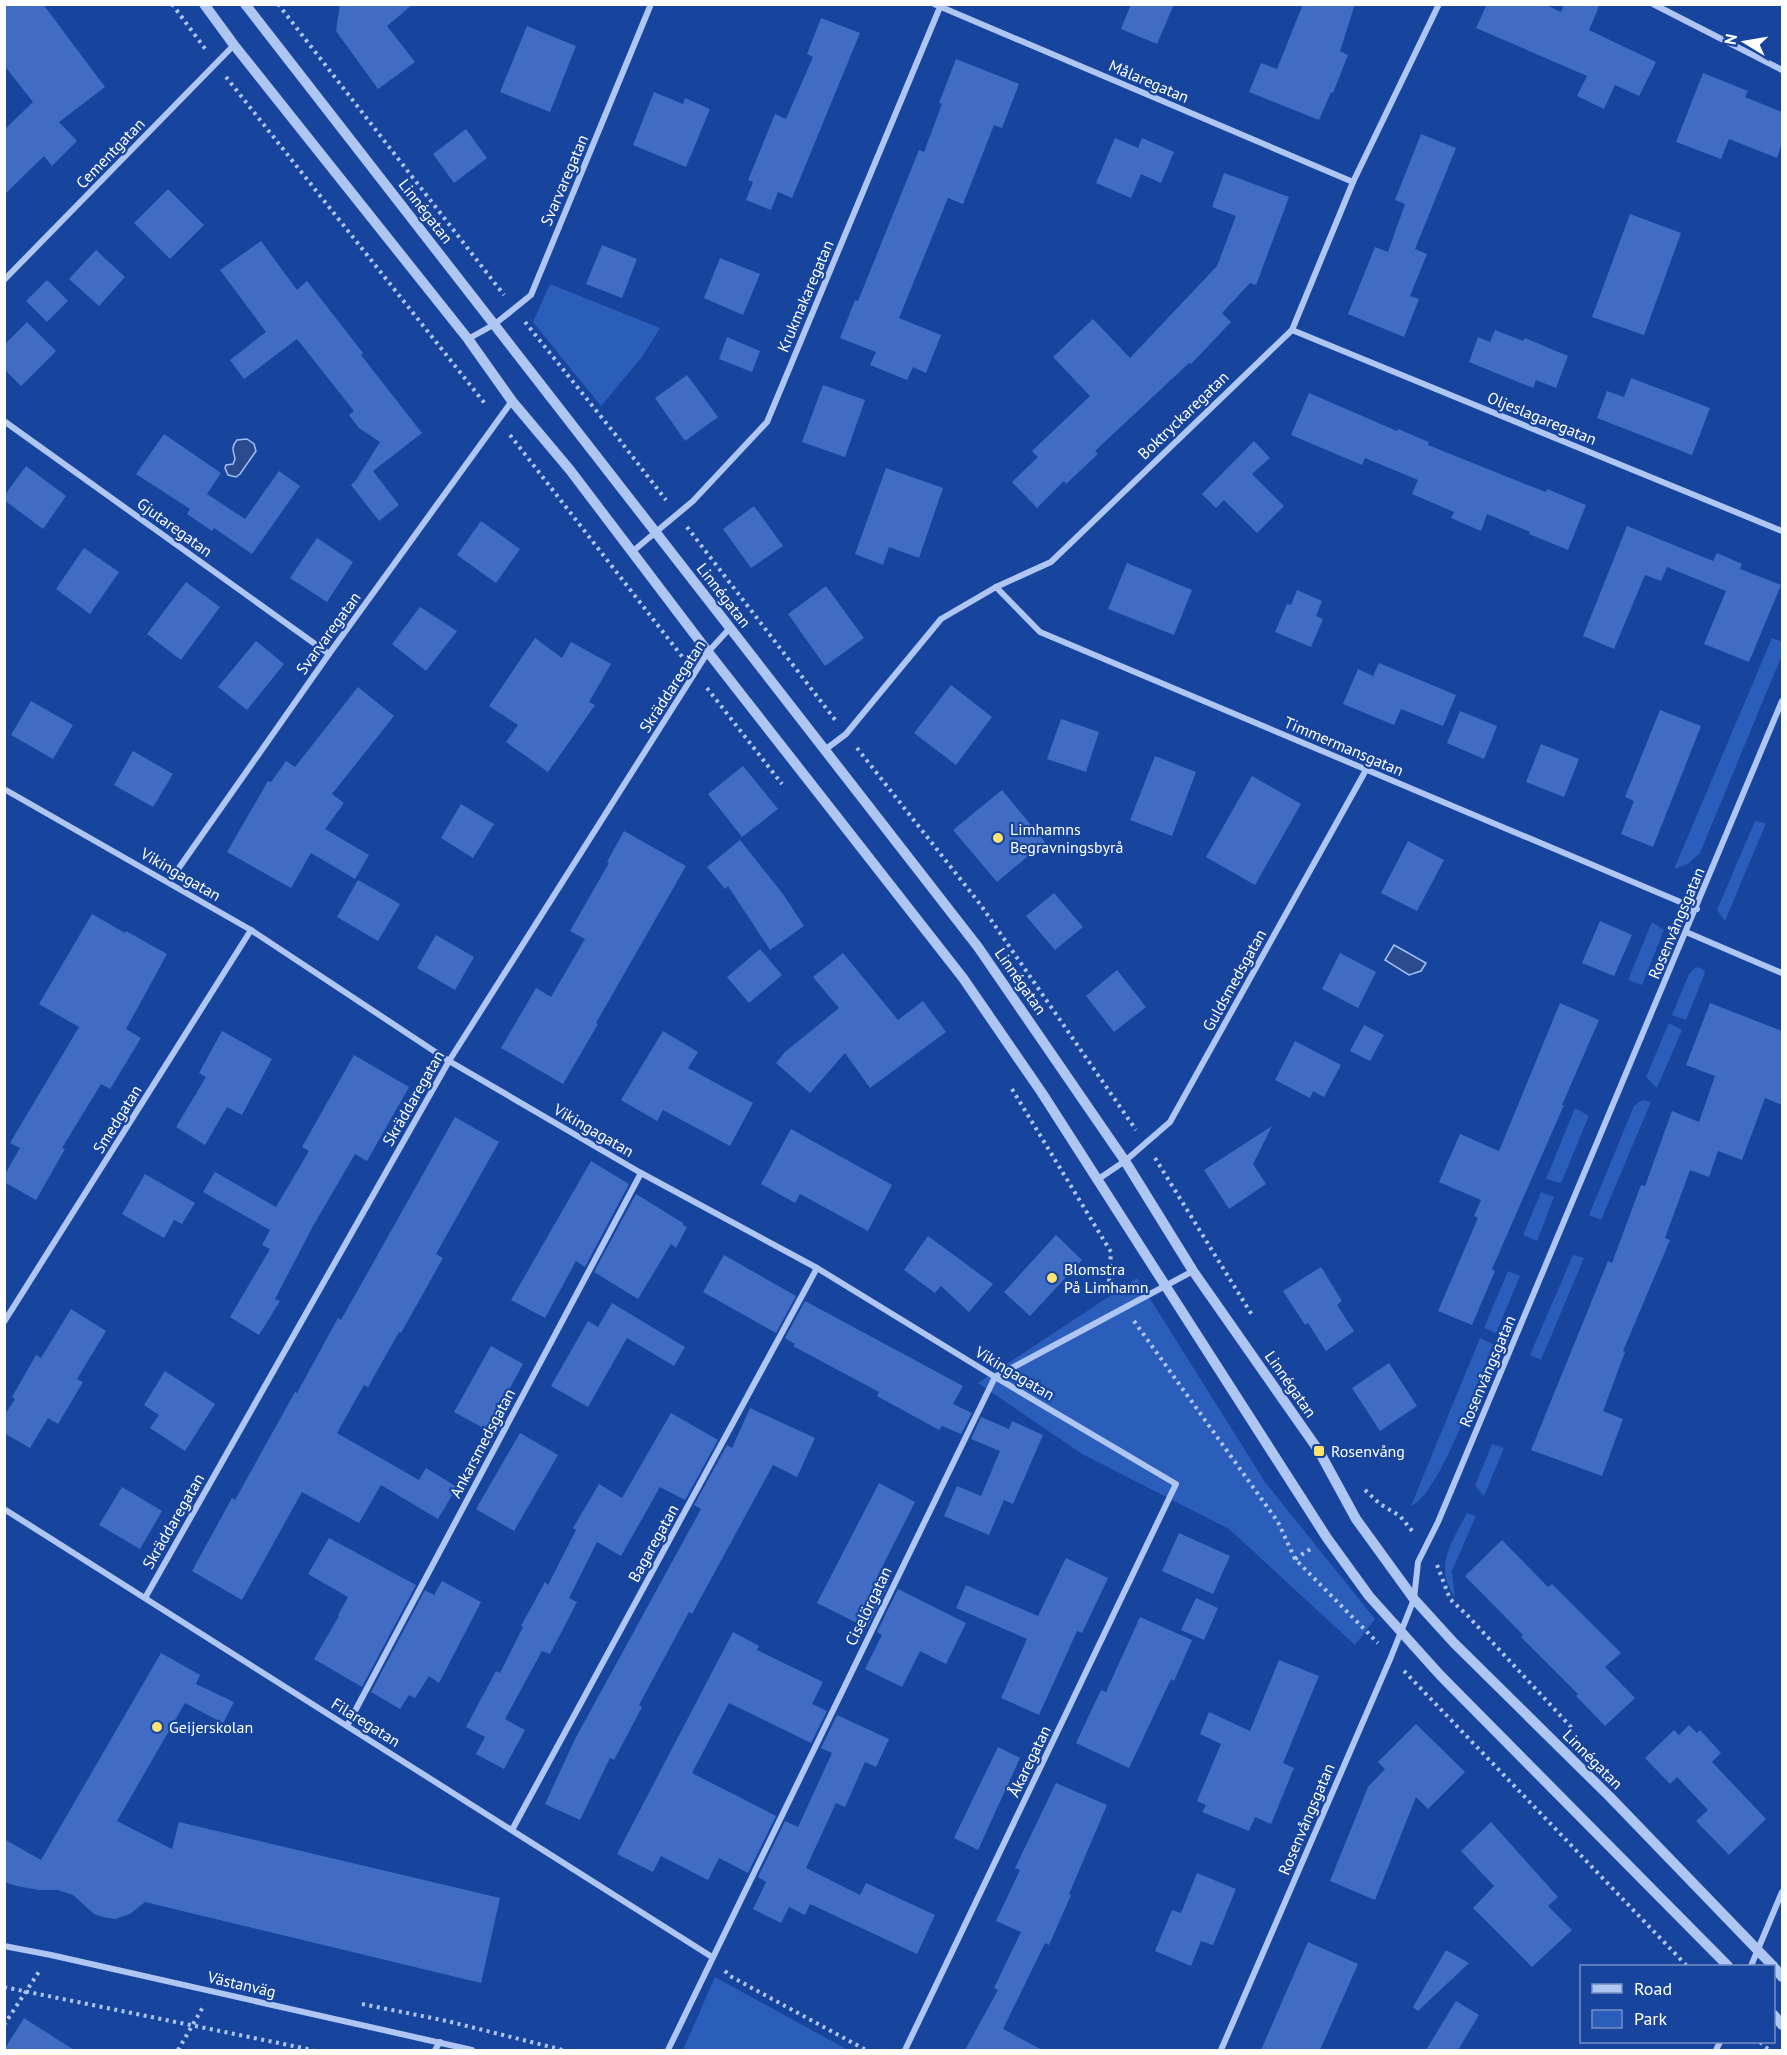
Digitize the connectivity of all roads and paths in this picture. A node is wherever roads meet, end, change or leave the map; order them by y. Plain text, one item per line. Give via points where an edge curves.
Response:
1 (172, 4) edge
2 (204, 4) edge
3 (651, 4) edge
4 (1439, 4) edge
5 (1653, 4) edge
6 (249, 6) edge
7 (937, 6) edge
8 (234, 45) junction
9 (215, 64) junction
10 (1782, 70) edge
11 (1353, 182) junction
12 (4, 280) edge
13 (495, 324) junction
14 (1292, 330) junction
15 (468, 339) junction
16 (512, 401) junction
17 (498, 420) junction
18 (4, 421) edge
19 (1782, 531) edge
20 (656, 532) junction
21 (632, 552) junction
22 (996, 587) junction
23 (730, 627) junction
24 (708, 652) junction
25 (329, 654) junction
26 (695, 673) junction
27 (1782, 701) edge
28 (826, 749) junction
29 (1366, 770) junction
30 (782, 784) dead end
31 (4, 789) edge
32 (169, 882) junction
33 (1696, 909) junction
34 (251, 930) junction
35 (1686, 932) junction
36 (1782, 974) edge
37 (449, 1061) junction
38 (1008, 1083) dead end
39 (1125, 1161) junction
40 (641, 1173) junction
41 (1097, 1180) junction
42 (817, 1268) junction
43 (1193, 1270) junction
44 (1166, 1287) junction
45 (1125, 1308) junction
46 (4, 1322) edge
47 (995, 1377) junction
48 (1176, 1484) joint
49 (4, 1509) edge
50 (145, 1598) junction
51 (1414, 1599) junction
52 (1401, 1633) junction
53 (1391, 1657) junction
54 (346, 1726) junction
55 (512, 1830) junction
56 (1782, 1892) edge
57 (4, 1946) edge
58 (1757, 1950) junction
59 (51, 1955) junction
60 (712, 1957) junction
61 (1687, 1965) edge
62 (1727, 1965) edge
63 (1751, 1965) edge
64 (1771, 1965) edge
65 (4, 1987) edge
66 (213, 1991) junction
67 (26, 1992) junction
68 (4, 2025) edge
69 (192, 2026) junction
70 (440, 2042) junction
71 (178, 2050) edge
72 (313, 2050) edge
73 (435, 2050) edge
74 (472, 2050) edge
75 (668, 2050) edge
76 (866, 2050) edge
77 (905, 2050) edge
78 (1221, 2050) edge

1 - 9 path
2 - 8 street
3 - 13 street, Svarvaregatan via 531,295
4 - 11 street, Boktryckaregatan
5 - 10 street
6 - 13 street, Linnégatan
7 - 11 street, Målaregatan
7 - 20 street, Krukmakaregatan via 767,422 693,501
8 - 9 street, Cementgatan
8 - 15 street
9 - 12 street, Cementgatan
9 - 17 path
11 - 14 street, Boktryckaregatan
13 - 15 street, Svarvaregatan
13 - 20 street, Linnégatan
14 - 19 street, Oljeslagaregatan
14 - 22 street, Boktryckaregatan via 1051,562
15 - 16 street
16 - 17 street, Svarvaregatan
16 - 21 street
17 - 25 street, Svarvaregatan
17 - 26 path
18 - 25 street, Gjutaregatan
20 - 21 street, Krukmakaregatan
20 - 23 street, Linnégatan
21 - 24 street
22 - 28 street, Boktryckaregatan via 941,619 846,734
22 - 29 street, Timmermansgatan via 1040,632
23 - 24 street, Skräddaregatan
23 - 28 street, Linnégatan
24 - 26 street, Skräddaregatan
24 - 41 street via 963,978
25 - 32 street, Svarvaregatan
26 - 30 path
26 - 37 street, Skräddaregatan
27 - 33 street, Rosenvångsgatan
28 - 39 street, Linnégatan via 985,955
29 - 33 street, Timmermansgatan
29 - 39 street, Guldsmedsgatan via 1170,1122
31 - 32 street, Vikingagatan
32 - 34 street, Vikingagatan
33 - 35 street, Rosenvångsgatan
34 - 37 street, Vikingagatan
34 - 46 street, Smedgatan
35 - 36 street
35 - 51 street, Rosenvångsgatan via 1418,1562
37 - 40 street, Vikingagatan
37 - 50 street, Skräddaregatan
38 - 45 path via 1111,1252 1109,1283
39 - 41 street, Guldsmedsgatan
39 - 43 street, Linnégatan
40 - 42 street, Vikingagatan
40 - 54 street, Ankarsmedsgatan
41 - 44 street
42 - 47 street, Vikingagatan
42 - 55 street, Bagaregatan
43 - 44 street
43 - 51 street, Linnégatan via 1320,1451 1356,1519
44 - 45 street
44 - 52 street via 1327,1538
45 - 47 street
45 - 53 path via 1278,1522 1295,1559
47 - 48 street, Vikingagatan
47 - 60 street, Ciselörgatan
48 - 77 street, Åkaregatan
49 - 50 street, Filaregatan
50 - 54 street, Filaregatan
51 - 52 street, Rosenvångsgatan
51 - 58 street, Linnégatan
52 - 53 street, Rosenvångsgatan
52 - 62 street
53 - 61 path
53 - 78 street, Rosenvångsgatan
54 - 55 street, Filaregatan
55 - 60 street, Filaregatan
56 - 58 street
57 - 59 street, Västanväg
58 - 63 street
58 - 64 street, Linnégatan
59 - 66 street, Västanväg
59 - 67 path
60 - 75 street, Ciselörgatan
60 - 76 path via 730,1976
65 - 67 path
66 - 69 path
66 - 70 street, Västanväg
67 - 68 path
67 - 69 path
69 - 71 path
69 - 72 path
70 - 73 street
70 - 74 street, Västanväg

